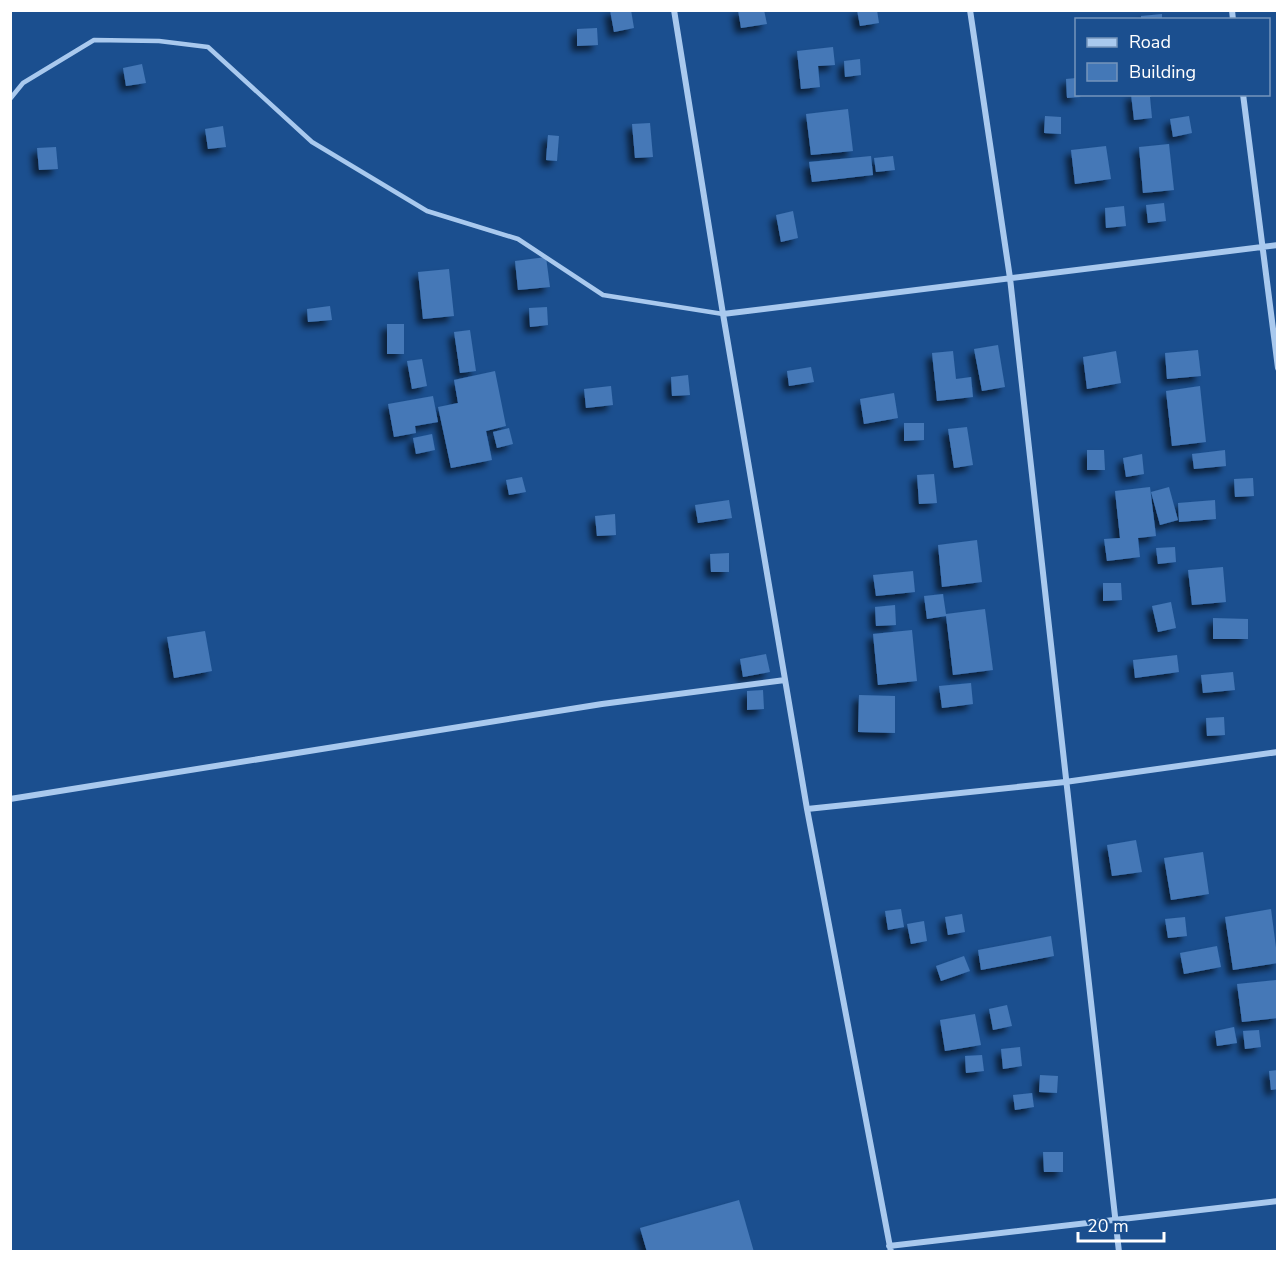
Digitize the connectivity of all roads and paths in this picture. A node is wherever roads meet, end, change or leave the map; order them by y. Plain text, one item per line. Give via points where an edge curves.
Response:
1 (674, 10) edge
2 (970, 10) edge
3 (1243, 96) edge
4 (10, 99) edge
5 (1278, 245) edge
6 (1262, 247) junction
7 (1010, 278) junction
8 (723, 314) junction
9 (1278, 368) edge
10 (785, 680) junction
11 (1278, 752) edge
12 (1065, 782) junction
13 (10, 799) edge
14 (807, 809) junction
15 (1278, 1201) edge
16 (1113, 1220) junction
17 (890, 1249) edge
18 (1119, 1251) edge

1 - 8 street
2 - 7 street
3 - 6 street
4 - 8 lane via 23,83 94,40 208,47 312,142 427,211 518,239 603,295
5 - 6 street
6 - 7 street
6 - 9 street
7 - 8 street
7 - 12 street
8 - 10 street
10 - 13 street via 602,704
10 - 14 street
11 - 12 street
12 - 14 street
12 - 16 street
14 - 17 street
15 - 16 street
16 - 17 street
16 - 18 street

